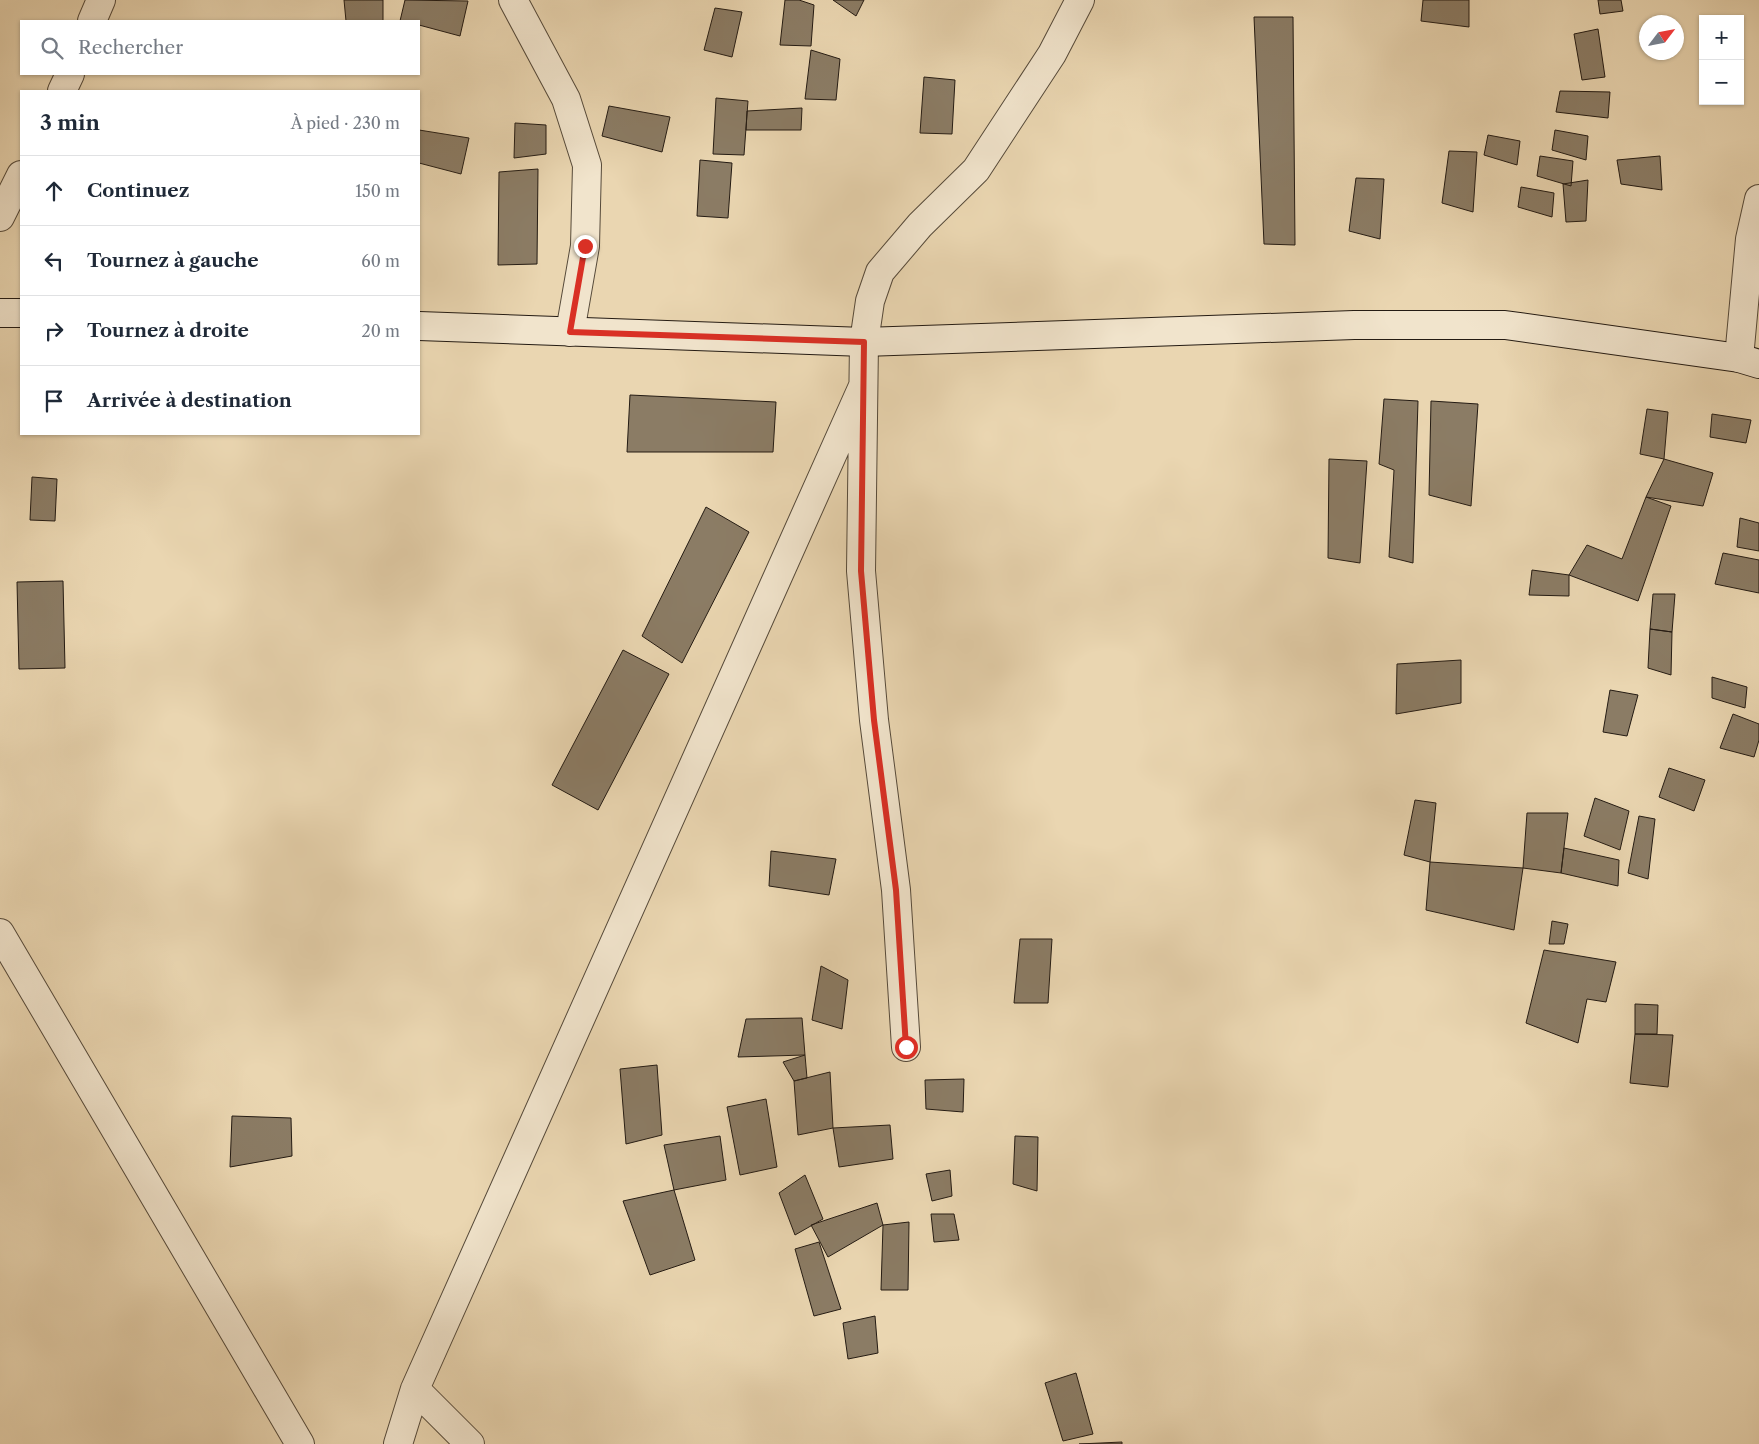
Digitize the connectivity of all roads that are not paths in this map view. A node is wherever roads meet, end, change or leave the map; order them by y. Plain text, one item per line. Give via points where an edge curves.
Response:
1 (101, 0) edge
2 (513, 0) edge
3 (1080, 0) edge
4 (92, 20) edge
5 (70, 75) edge
6 (62, 90) edge
7 (20, 177) edge
8 (1759, 199) edge
9 (0, 217) edge
10 (0, 313) edge
11 (20, 313) edge
12 (420, 326) edge
13 (570, 332) junction
14 (864, 342) junction
15 (1749, 361) edge
16 (863, 386) junction
17 (0, 933) edge
18 (906, 1047) dead end
19 (415, 1389) junction
20 (300, 1444) edge
21 (398, 1444) edge
22 (470, 1444) edge

1 - 4 street
2 - 13 street via 566,99 587,165 585,246
3 - 14 street via 1052,54 976,170 920,224 880,272 870,302
5 - 6 street
7 - 9 street
8 - 15 street via 1750,239
10 - 11 street
12 - 13 street
13 - 14 street
14 - 15 street via 1354,325 1505,325
14 - 16 street
16 - 18 street via 861,571 874,720 896,890
16 - 19 street
17 - 20 street
19 - 21 street
19 - 22 street

